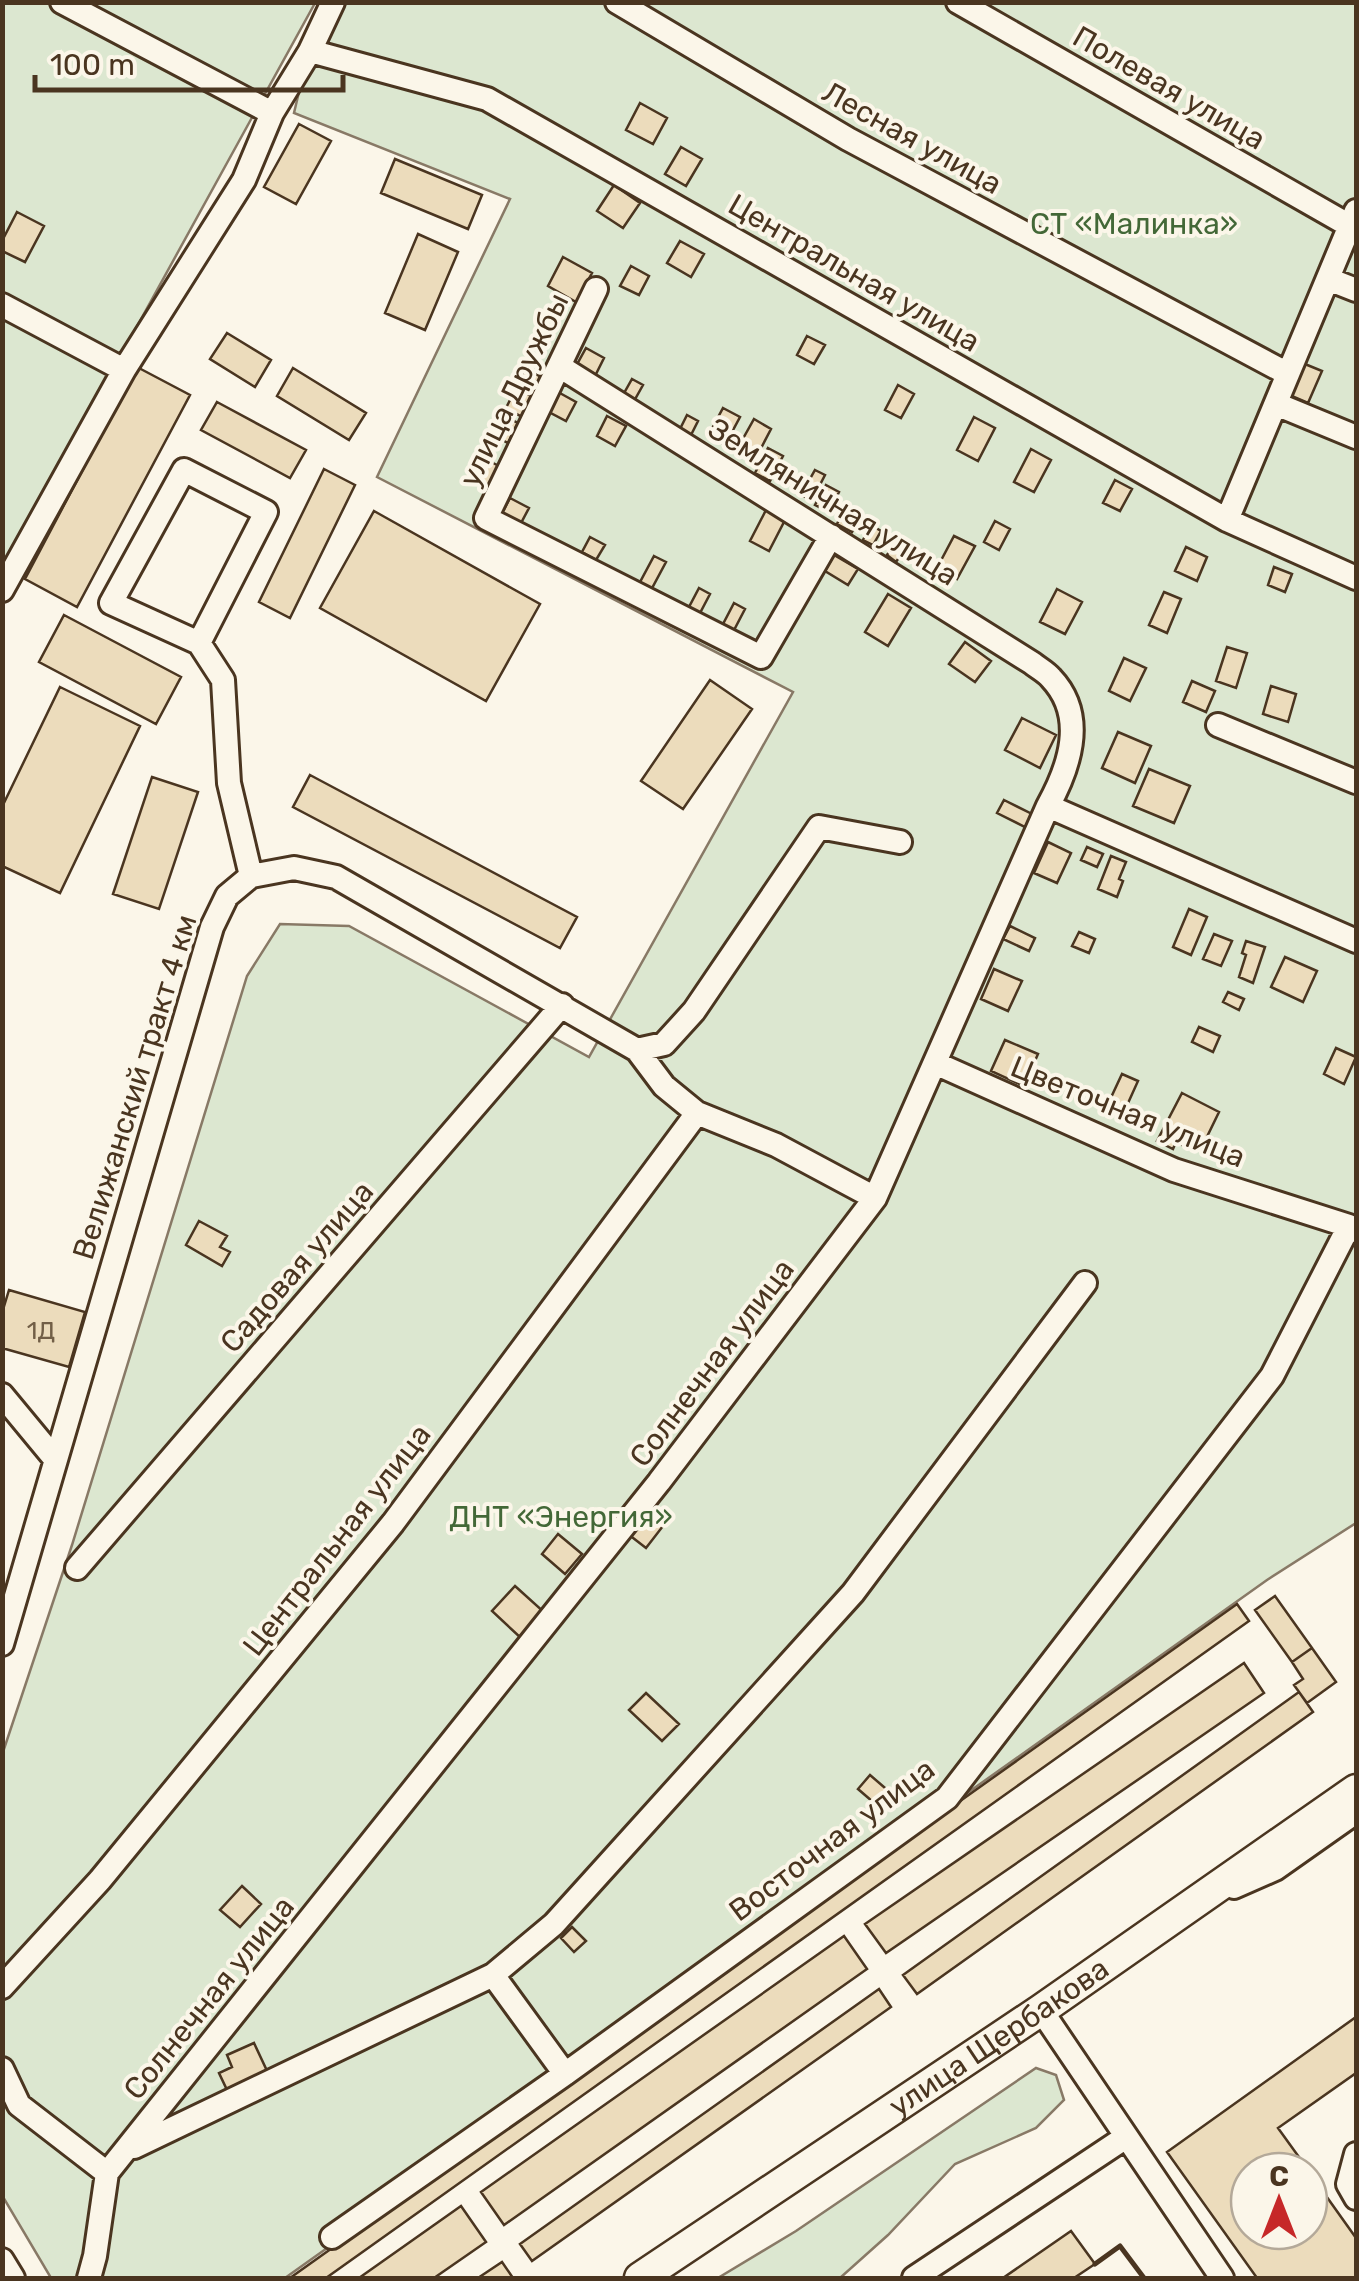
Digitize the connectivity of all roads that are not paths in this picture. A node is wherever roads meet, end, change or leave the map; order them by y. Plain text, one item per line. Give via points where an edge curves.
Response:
1 (62, 2) edge
2 (333, 2) edge
3 (618, 2) edge
4 (958, 2) edge
5 (310, 51) junction
6 (272, 113) junction
7 (1353, 218) edge
8 (1328, 279) junction
9 (596, 289) dead end
10 (1356, 290) edge
11 (2, 305) edge
12 (558, 366) junction
13 (124, 370) junction
14 (1288, 374) junction
15 (1276, 404) junction
16 (1356, 437) edge
17 (1227, 520) junction
18 (830, 536) junction
19 (1356, 578) edge
20 (2, 590) edge
21 (199, 643) junction
22 (1066, 700) joint
23 (1218, 725) dead end
24 (1356, 782) edge
25 (1048, 806) junction
26 (900, 842) dead end
27 (251, 876) junction
28 (1356, 941) edge
29 (562, 1005) junction
30 (637, 1050) junction
31 (935, 1062) junction
32 (697, 1113) junction
33 (875, 1198) junction
34 (1353, 1229) edge
35 (1085, 1283) dead end
36 (2, 1396) edge
37 (55, 1459) junction
38 (77, 1568) dead end
39 (2, 1644) edge
40 (1356, 1790) edge
41 (1356, 1812) edge
42 (1190, 1906) junction
43 (493, 1975) junction
44 (2, 1988) edge
45 (1041, 2010) junction
46 (2, 2069) edge
47 (564, 2074) junction
48 (1126, 2137) junction
49 (126, 2150) junction
50 (1356, 2154) edge
51 (107, 2173) junction
52 (1356, 2198) edge
53 (332, 2238) dead end
54 (2, 2260) edge
55 (14, 2278) edge
56 (89, 2278) edge
57 (640, 2278) edge
58 (914, 2278) edge
59 (1222, 2278) edge

1 - 6 street
2 - 5 street
3 - 14 street, Лесная улица via 848,139
4 - 7 street, Полевая улица
5 - 6 street
5 - 17 street, Центральная улица via 487,99
6 - 13 street via 244,180
7 - 8 street
8 - 10 street
8 - 14 street
9 - 12 street, улица Дружбы
11 - 13 street
12 - 18 street, Земляничная улица
12 - 18 street, улица Дружбы via 486,518 762,657
13 - 20 street
14 - 15 street
15 - 16 street
15 - 17 street
17 - 19 street, Центральная улица
18 - 22 street, Земляничная улица via 1032,663
21 - 21 street via 266,512 184,470 111,602
21 - 27 street via 223,680 229,783
22 - 25 street, Солнечная улица via 1071,752
23 - 24 street
25 - 28 street
25 - 31 street, Солнечная улица
26 - 30 street via 819,826 694,1012 664,1044
27 - 29 street via 294,868 336,877
27 - 37 street, Велижанский тракт 4 км via 227,896 212,928
29 - 30 street
29 - 38 street, Садовая улица
30 - 32 street via 664,1086
31 - 33 street, Солнечная улица
31 - 34 street, Цветочная улица via 1174,1170
32 - 33 street via 776,1145
32 - 44 street, Центральная улица via 393,1523 100,1880
33 - 49 street, Солнечная улица via 658,1482
34 - 47 street, Восточная улица via 1272,1376 947,1798
35 - 43 street via 853,1593 554,1924
36 - 37 street
37 - 39 street, Велижанский тракт 4 км
40 - 42 main road, улица Щербакова
41 - 42 street via 1275,1869
42 - 45 main road, улица Щербакова
43 - 47 street
43 - 49 street
45 - 48 street
45 - 57 main road, улица Щербакова
46 - 51 street via 18,2105
47 - 53 street, Восточная улица
48 - 58 street
48 - 59 street
49 - 51 street, Солнечная улица
50 - 52 street via 1348,2184
51 - 56 street
54 - 55 street

